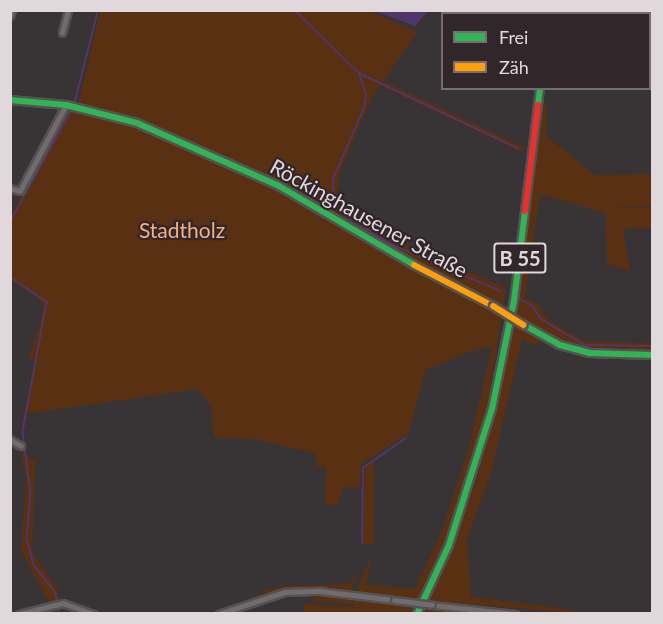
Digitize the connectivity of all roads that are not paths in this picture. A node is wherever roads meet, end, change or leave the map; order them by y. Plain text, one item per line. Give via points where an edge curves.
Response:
1 (12, 10) edge
2 (68, 10) edge
3 (10, 16) edge
4 (62, 33) dead end
5 (540, 90) edge
6 (10, 100) edge
7 (71, 106) junction
8 (10, 188) edge
9 (652, 354) edge
10 (10, 439) edge
11 (21, 446) dead end
12 (19, 614) edge
13 (94, 614) edge
14 (219, 614) edge
15 (417, 614) edge
16 (516, 614) edge

1 - 3 street
2 - 4 street
5 - 15 main road, B 55 via 515,291 492,409 449,545
6 - 7 main road, Röckinghausener Straße
7 - 8 street via 20,190
7 - 9 main road, Röckinghausener Straße, bridge via 137,123 269,180 365,239 560,345 589,353
10 - 11 street
12 - 13 street via 57,604
14 - 16 street, bridge via 285,592 320,591

